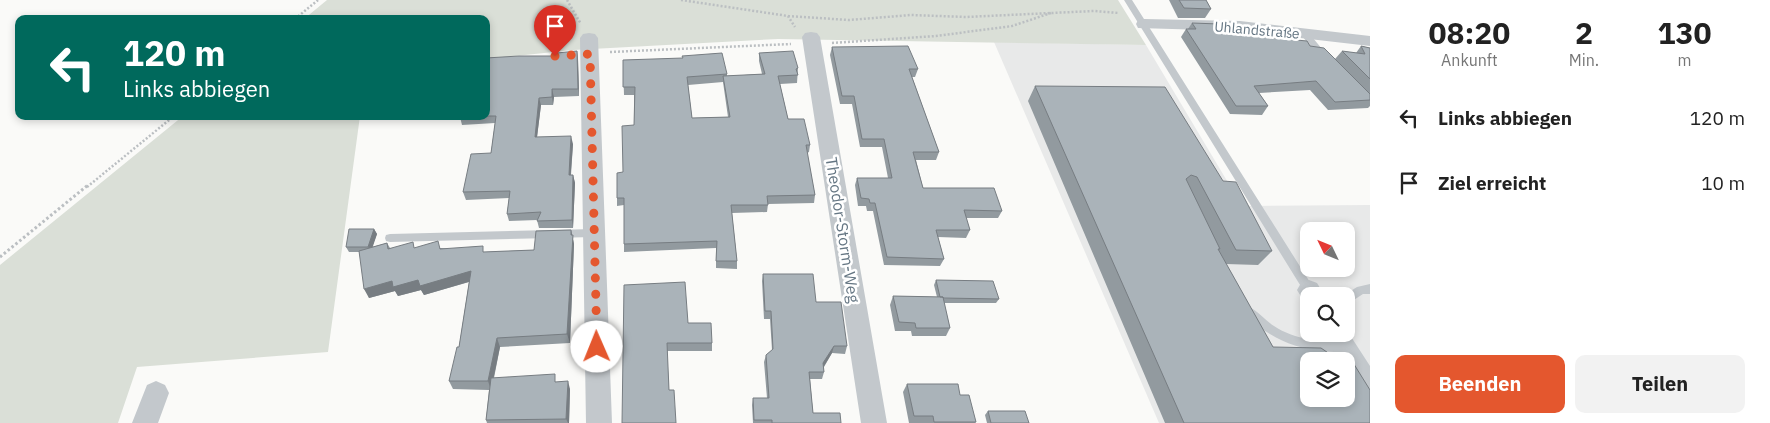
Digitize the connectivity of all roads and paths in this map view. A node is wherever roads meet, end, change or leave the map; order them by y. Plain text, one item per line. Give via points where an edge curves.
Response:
1 (318, 0) edge
2 (568, 0) edge
3 (681, 0) edge
4 (1128, 0) edge
5 (300, 15) edge
6 (788, 16) junction
7 (1141, 20) junction
8 (1305, 34) junction
9 (811, 37) joint
10 (1370, 41) edge
11 (586, 49) joint
12 (1331, 64) edge
13 (169, 120) edge
14 (594, 233) junction
15 (390, 238) dead end
16 (0, 257) edge
17 (1307, 287) edge
18 (1370, 289) edge
19 (1355, 294) edge
20 (1243, 304) edge
21 (1333, 342) edge
22 (1341, 342) edge
23 (1370, 388) edge
24 (156, 393) dead end
25 (145, 423) edge
26 (599, 423) edge
27 (874, 423) edge

1 - 5 path
2 - 11 path
3 - 6 path
4 - 7 lane
6 - 7 path via 849,20 911,15 966,17 1094,11
6 - 9 path via 794,27
7 - 8 street, Uhlandstraße
7 - 17 lane
8 - 10 street, Uhlandstraße
8 - 12 lane
9 - 27 street, Theodor-Storm-Weg
11 - 14 street
13 - 16 path
14 - 15 lane
14 - 26 street
18 - 19 lane
20 - 21 lane via 1267,329 1292,342 1314,347
22 - 23 street
24 - 25 street

